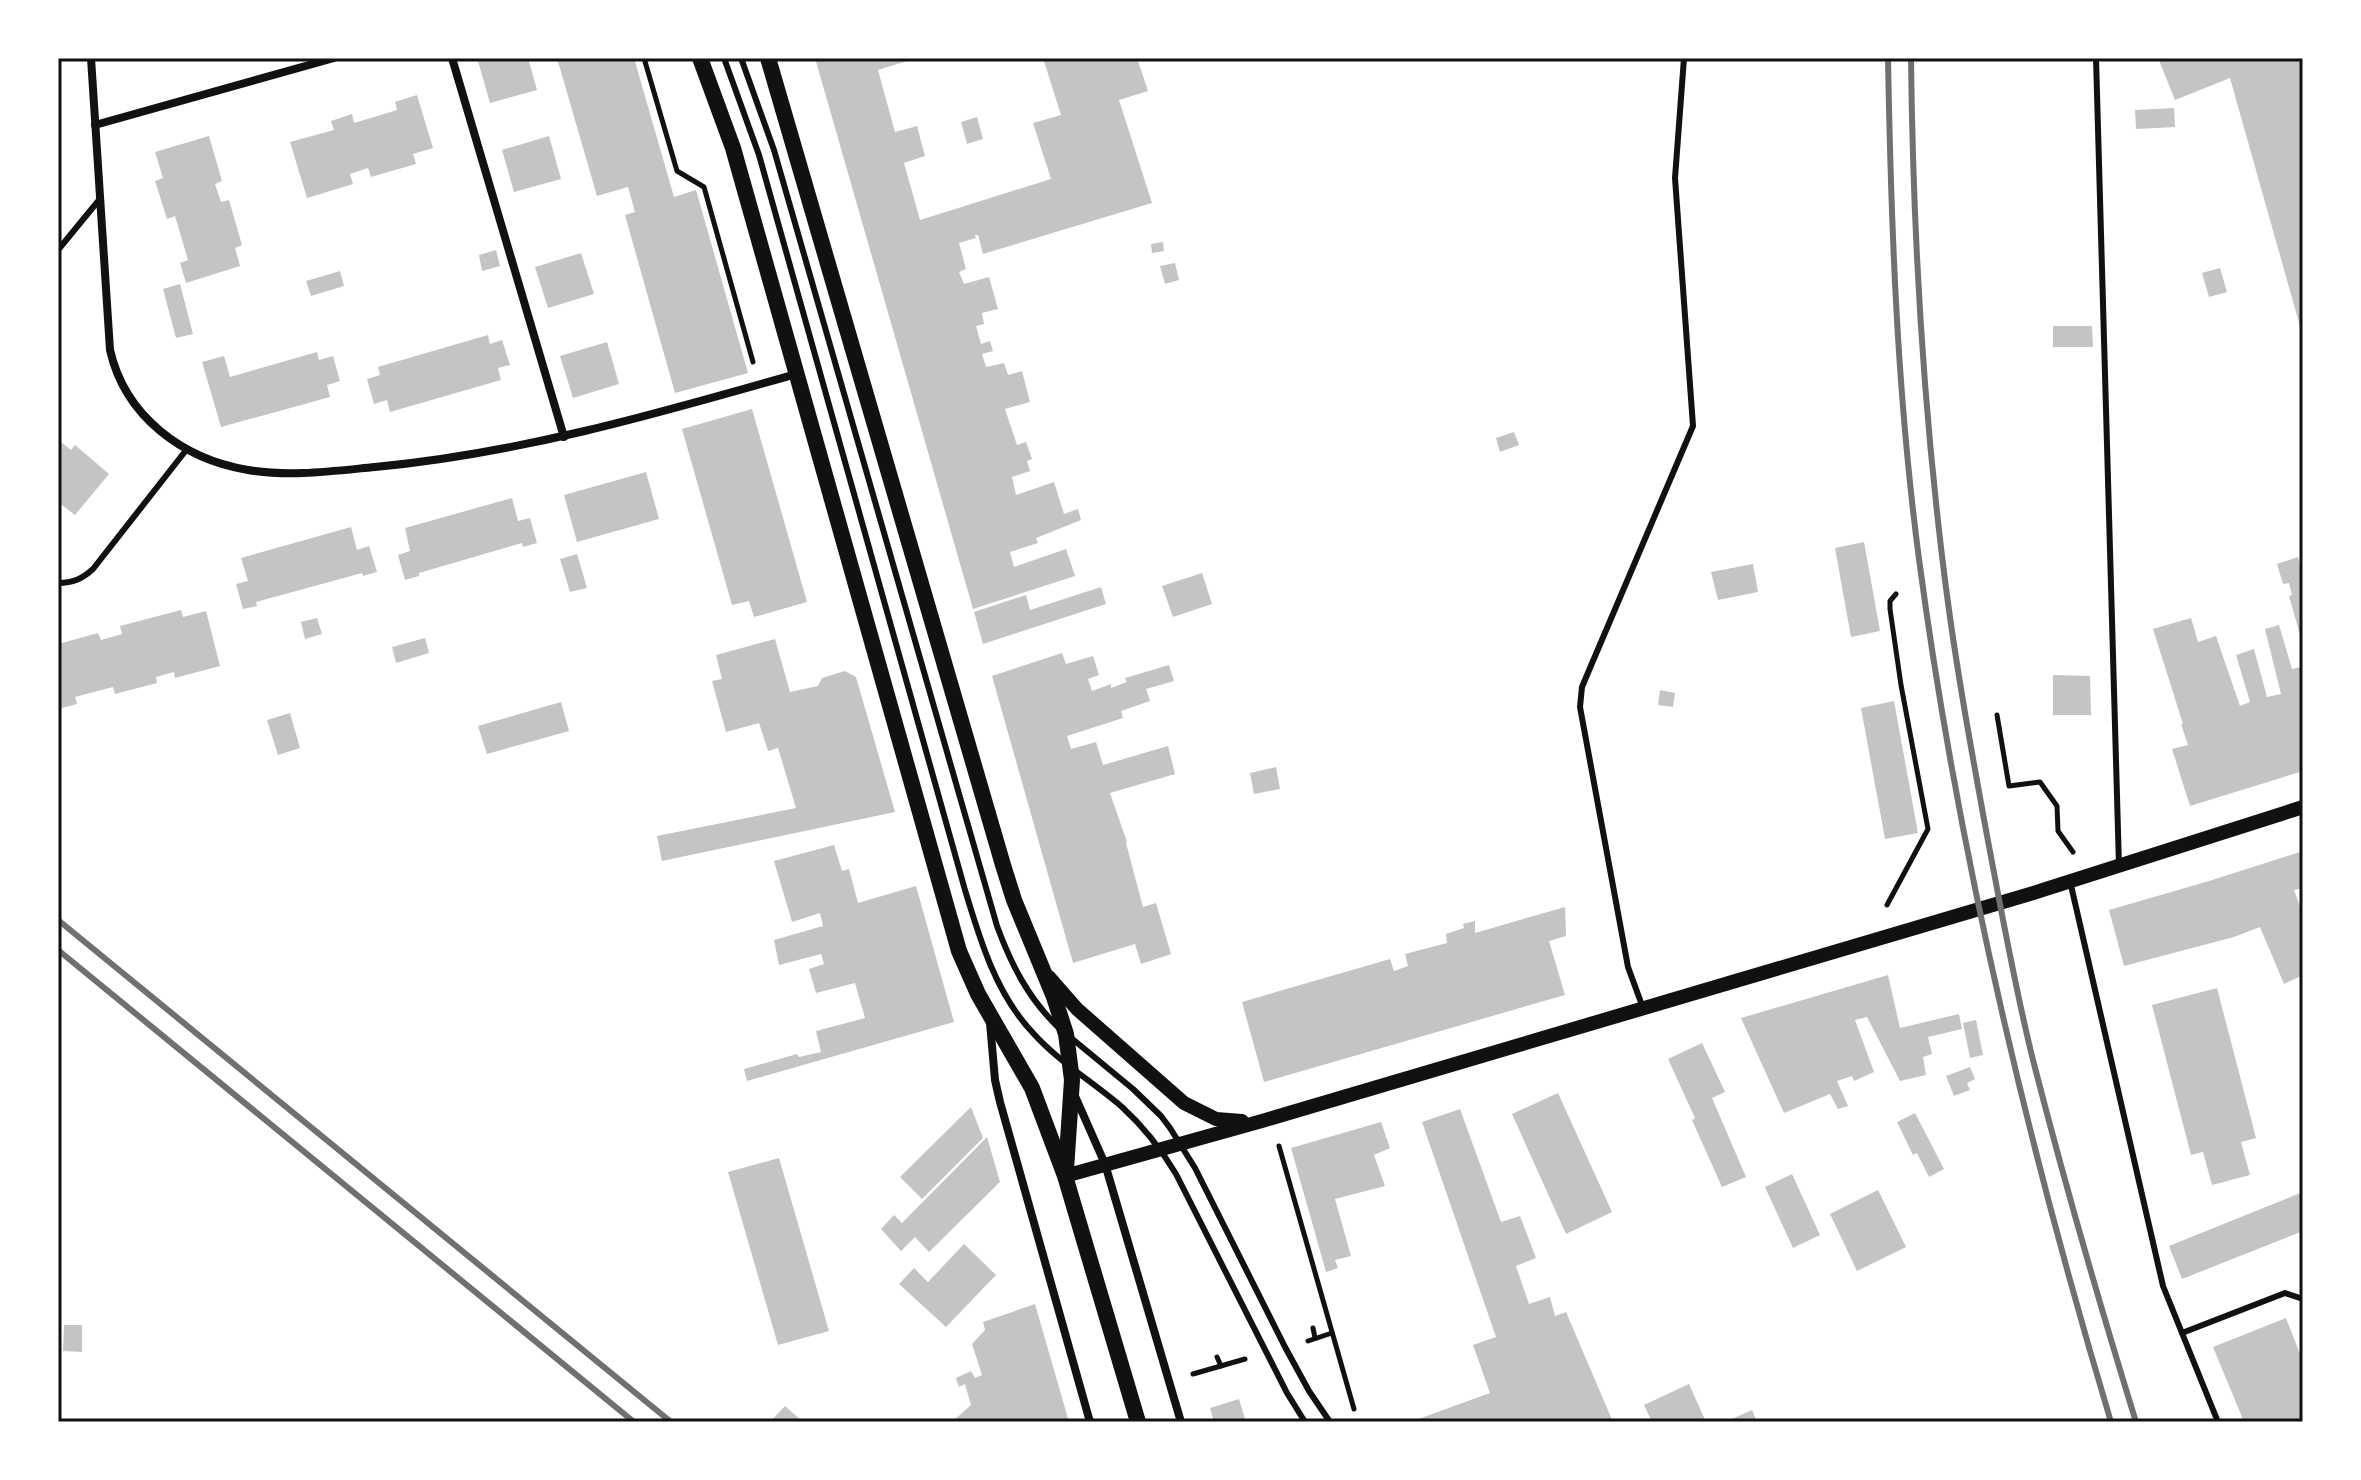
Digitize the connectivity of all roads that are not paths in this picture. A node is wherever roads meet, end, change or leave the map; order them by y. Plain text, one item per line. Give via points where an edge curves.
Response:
1 (91, 58) edge
2 (334, 58) edge
3 (452, 58) edge
4 (700, 58) edge
5 (724, 58) edge
6 (741, 58) edge
7 (768, 58) edge
8 (1684, 58) edge
9 (2096, 58) edge
10 (95, 125) junction
11 (99, 200) junction
12 (58, 250) edge
13 (797, 373) junction
14 (564, 437) junction
15 (187, 449) junction
16 (58, 583) edge
17 (2303, 807) edge
18 (2119, 866) junction
19 (2070, 881) junction
20 (1038, 960) junction
21 (1643, 1008) junction
22 (989, 1014) junction
23 (1066, 1034) junction
24 (1070, 1065) junction
25 (1072, 1089) junction
26 (1262, 1121) junction
27 (1180, 1143) junction
28 (1160, 1148) junction
29 (1105, 1164) junction
30 (1065, 1176) junction
31 (2303, 1299) edge
32 (2182, 1333) junction
33 (1090, 1422) edge
34 (1138, 1422) edge
35 (1181, 1422) edge
36 (1305, 1422) edge
37 (1330, 1422) edge
38 (2218, 1422) edge

1 - 10 street
2 - 10 street
3 - 14 street
4 - 13 main road via 733,148
5 - 24 lane via 759,155 978,932 1013,1008 1032,1033
6 - 23 lane via 774,150 997,926 1021,981
7 - 20 main road via 1007,877
8 - 21 lane via 1675,178 1693,426 1582,687 1580,707 1628,967
9 - 18 lane
10 - 11 street
11 - 12 lane
11 - 15 street via 114,368 139,411
13 - 14 street
13 - 22 main road via 952,930
14 - 15 street via 459,457 326,472 246,470
15 - 16 lane via 93,569 83,578
17 - 18 street
18 - 19 street
19 - 21 street
19 - 32 lane via 2163,1286
20 - 23 main road
20 - 26 street via 1077,1009 1184,1103 1216,1119
21 - 26 street
22 - 30 main road via 1032,1088
22 - 33 street via 1000,1102
23 - 24 main road
23 - 27 lane via 1150,1104
24 - 25 main road
24 - 28 lane via 1124,1109
25 - 29 street
25 - 30 main road
26 - 27 street
27 - 28 street
27 - 37 lane via 1285,1347
28 - 29 street
28 - 36 lane
29 - 30 street
29 - 35 street
30 - 34 main road
31 - 32 lane via 2285,1293
32 - 38 lane

